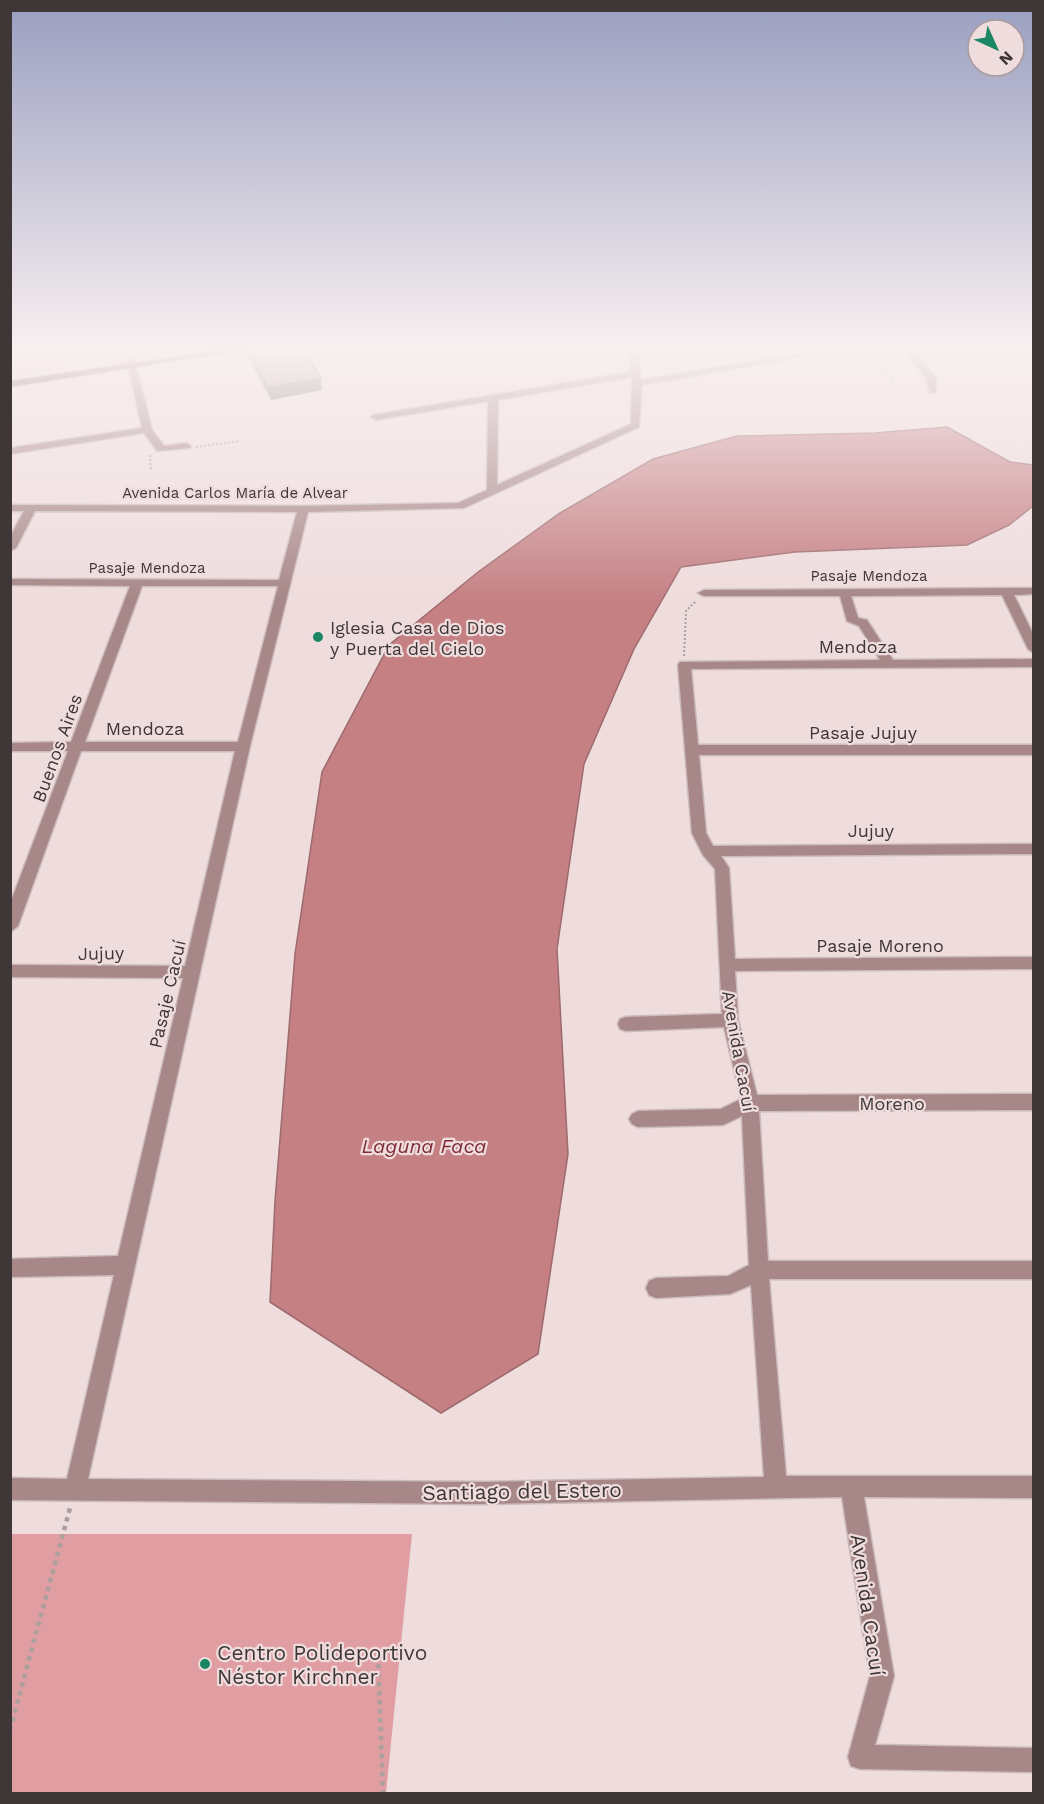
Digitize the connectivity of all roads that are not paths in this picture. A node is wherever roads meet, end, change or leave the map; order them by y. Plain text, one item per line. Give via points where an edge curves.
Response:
1 (127, 432) edge
2 (149, 432) edge
3 (493, 432) edge
4 (621, 432) edge
5 (186, 446) road end
6 (10, 451) edge
7 (492, 493) junction
8 (10, 508) edge
9 (31, 508) junction
10 (303, 509) junction
11 (10, 548) edge
12 (10, 582) edge
13 (137, 583) junction
14 (283, 583) junction
15 (844, 591) junction
16 (1006, 591) junction
17 (1034, 591) edge
18 (704, 593) road end
19 (1034, 649) edge
20 (1034, 663) edge
21 (889, 664) junction
22 (684, 665) joint
23 (243, 746) junction
24 (10, 747) edge
25 (78, 747) junction
26 (693, 750) junction
27 (1034, 750) edge
28 (1034, 849) edge
29 (708, 851) junction
30 (10, 926) edge
31 (1034, 963) edge
32 (726, 965) junction
33 (10, 971) edge
34 (192, 972) junction
35 (730, 1020) junction
36 (626, 1024) dead end
37 (1034, 1102) edge
38 (750, 1103) junction
39 (638, 1119) dead end
40 (124, 1265) junction
41 (10, 1268) edge
42 (759, 1270) junction
43 (1034, 1270) edge
44 (656, 1288) dead end
45 (851, 1486) junction
46 (776, 1487) junction
47 (1034, 1487) edge
48 (10, 1489) edge
49 (75, 1489) junction
50 (1034, 1760) edge

1 - 6 street
2 - 5 street via 161,449
3 - 7 street
4 - 7 street
7 - 10 street, Avenida Carlos María de Alvear via 460,506
8 - 9 street, Avenida Carlos María de Alvear
9 - 10 street, Avenida Carlos María de Alvear
9 - 11 street
10 - 14 street, Pasaje Cacuí
12 - 13 street, Pasaje Mendoza
13 - 14 street, Pasaje Mendoza
13 - 25 street, Buenos Aires
14 - 23 street, Pasaje Cacuí
15 - 16 street, Pasaje Mendoza
15 - 18 street, Pasaje Mendoza
15 - 21 street via 853,621 863,623
16 - 17 street, Pasaje Mendoza
16 - 19 street
20 - 21 street, Mendoza
21 - 22 street, Mendoza
22 - 26 street, Avenida Cacuí
23 - 25 street, Mendoza
23 - 34 street, Pasaje Cacuí
24 - 25 street, Mendoza
25 - 30 street, Buenos Aires
26 - 27 street, Pasaje Jujuy
26 - 29 street, Avenida Cacuí via 699,833
28 - 29 street, Jujuy
29 - 32 street, Avenida Cacuí via 722,868
31 - 32 street, Pasaje Moreno
32 - 35 street, Avenida Cacuí
33 - 34 street, Jujuy
34 - 40 street, Pasaje Cacuí
35 - 36 street
35 - 38 street, Avenida Cacuí
37 - 38 street, Moreno
38 - 39 street via 723,1117
38 - 42 street, Avenida Cacuí
40 - 41 street
40 - 49 street, Pasaje Cacuí
42 - 43 street
42 - 44 street via 730,1285
42 - 46 street, Avenida Cacuí
45 - 46 street, Santiago del Estero
45 - 47 street, Santiago del Estero
45 - 50 street, Avenida Cacuí via 882,1676 860,1757
46 - 49 street, Santiago del Estero via 484,1493
48 - 49 street, Santiago del Estero

